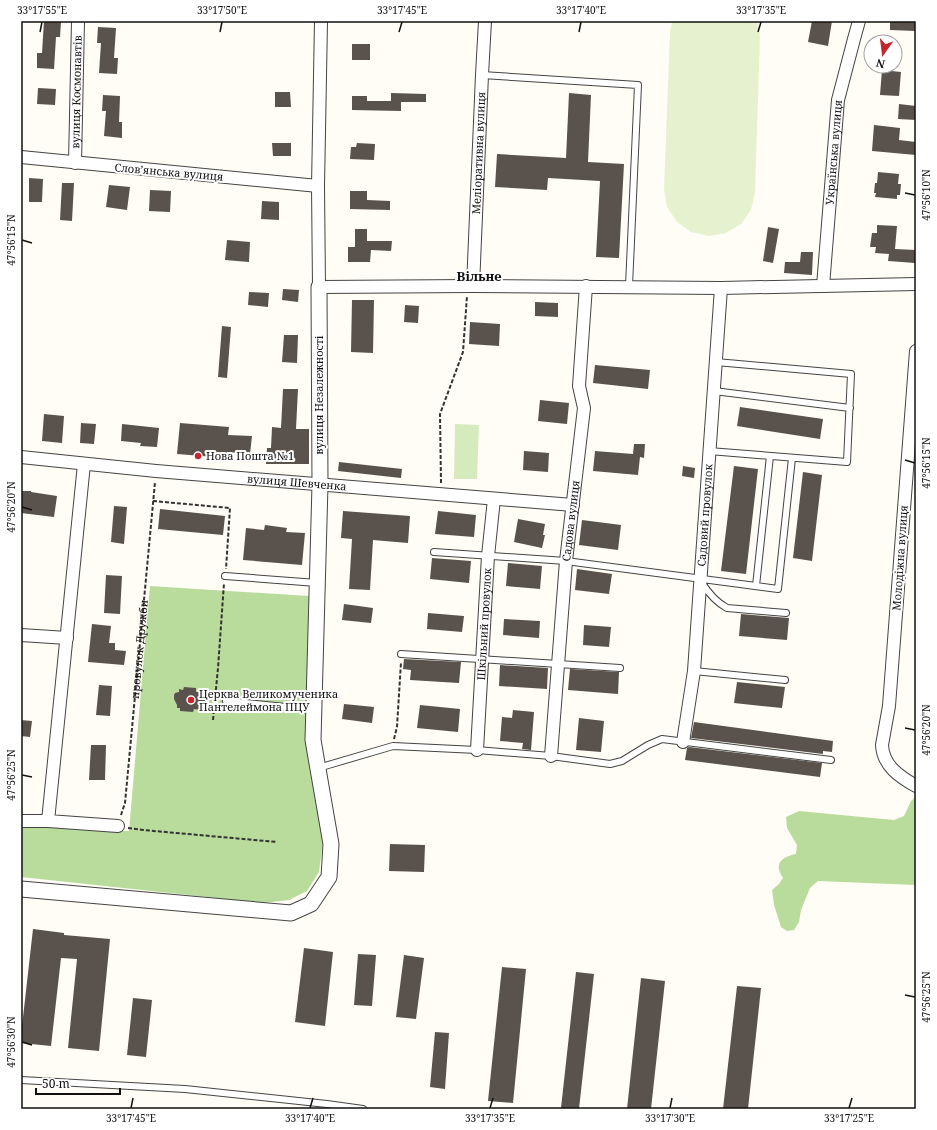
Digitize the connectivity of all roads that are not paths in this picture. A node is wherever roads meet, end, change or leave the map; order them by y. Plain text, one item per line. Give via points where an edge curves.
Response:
1 (78, 21) edge
2 (321, 21) edge
3 (485, 21) edge
4 (859, 21) edge
5 (482, 75) junction
6 (21, 157) edge
7 (74, 163) junction
8 (318, 186) junction
9 (916, 284) edge
10 (470, 286) junction
11 (586, 286) junction
12 (629, 286) junction
13 (823, 286) junction
14 (319, 287) junction
15 (721, 288) junction
16 (916, 350) edge
17 (716, 362) junction
18 (714, 391) junction
19 (850, 408) junction
20 (709, 451) junction
21 (770, 456) junction
22 (21, 457) edge
23 (792, 458) junction
24 (84, 464) junction
25 (320, 485) junction
26 (494, 499) junction
27 (573, 505) junction
28 (434, 552) dead end
29 (488, 556) junction
30 (566, 561) junction
31 (225, 576) road end
32 (700, 580) junction
33 (317, 583) junction
34 (756, 586) junction
35 (786, 613) dead end
36 (21, 635) edge
37 (66, 638) junction
38 (402, 654) road end
39 (482, 659) junction
40 (558, 664) junction
41 (620, 668) dead end
42 (694, 671) junction
43 (785, 680) dead end
44 (226, 700) dead end
45 (314, 710) junction
46 (683, 742) junction
47 (476, 750) junction
48 (551, 756) junction
49 (831, 760) dead end
50 (318, 768) junction
51 (916, 786) edge
52 (21, 821) edge
53 (48, 821) junction
54 (118, 826) road end
55 (21, 889) edge
56 (21, 1080) edge
57 (363, 1109) edge

1 - 7 street, вулиця Космонавтів
2 - 8 street, вулиця Незалежності
3 - 5 street, Меліоративна вулиця
4 - 13 street, Українська вулиця via 838,100
5 - 10 street, Меліоративна вулиця
5 - 12 lane via 638,86
6 - 7 street, Словʼянська вулиця
7 - 8 street, Словʼянська вулиця
8 - 14 street, вулиця Незалежності
9 - 13 street
10 - 11 street
10 - 14 street
11 - 12 street
11 - 27 street, Садова вулиця via 579,386 584,408
12 - 15 street
13 - 15 street
14 - 25 street, вулиця Незалежності
15 - 17 street, Садовий провулок
16 - 51 street, Молодіжна вулиця via 889,706 882,745 887,764 902,778
17 - 18 street, Садовий провулок
17 - 19 lane via 851,374
18 - 19 lane
18 - 20 street, Садовий провулок
19 - 23 lane via 847,462
20 - 21 lane
20 - 32 street, Садовий провулок
21 - 23 lane
21 - 34 lane
22 - 24 street, вулиця Шевченка
23 - 34 lane via 778,589
24 - 25 street, вулиця Шевченка
24 - 37 street
25 - 26 street, вулиця Шевченка
25 - 33 street, вулиця Незалежності
26 - 27 street, вулиця Шевченка
26 - 29 street, Шкільний провулок
27 - 30 street, Садова вулиця
28 - 29 lane
29 - 30 lane
29 - 39 street, Шкільний провулок
30 - 32 lane
30 - 40 street, Садова вулиця
31 - 33 lane
32 - 34 lane
32 - 35 lane via 713,598 727,608
32 - 42 street, Садовий провулок
33 - 45 street, вулиця Незалежності
36 - 37 street
37 - 53 street
38 - 39 lane
39 - 40 lane
39 - 47 street, Шкільний провулок
40 - 41 lane
40 - 48 street, Садова вулиця
42 - 43 lane
42 - 46 street, Садовий провулок
44 - 45 lane
45 - 50 street, вулиця Незалежності via 313,740
46 - 48 lane via 662,739 622,761 610,764
46 - 49 lane
47 - 48 lane
47 - 50 lane via 393,746
50 - 55 street, вулиця Незалежності via 331,844 330,878 312,904 291,913
52 - 53 street
53 - 54 street
56 - 57 lane via 185,1089

